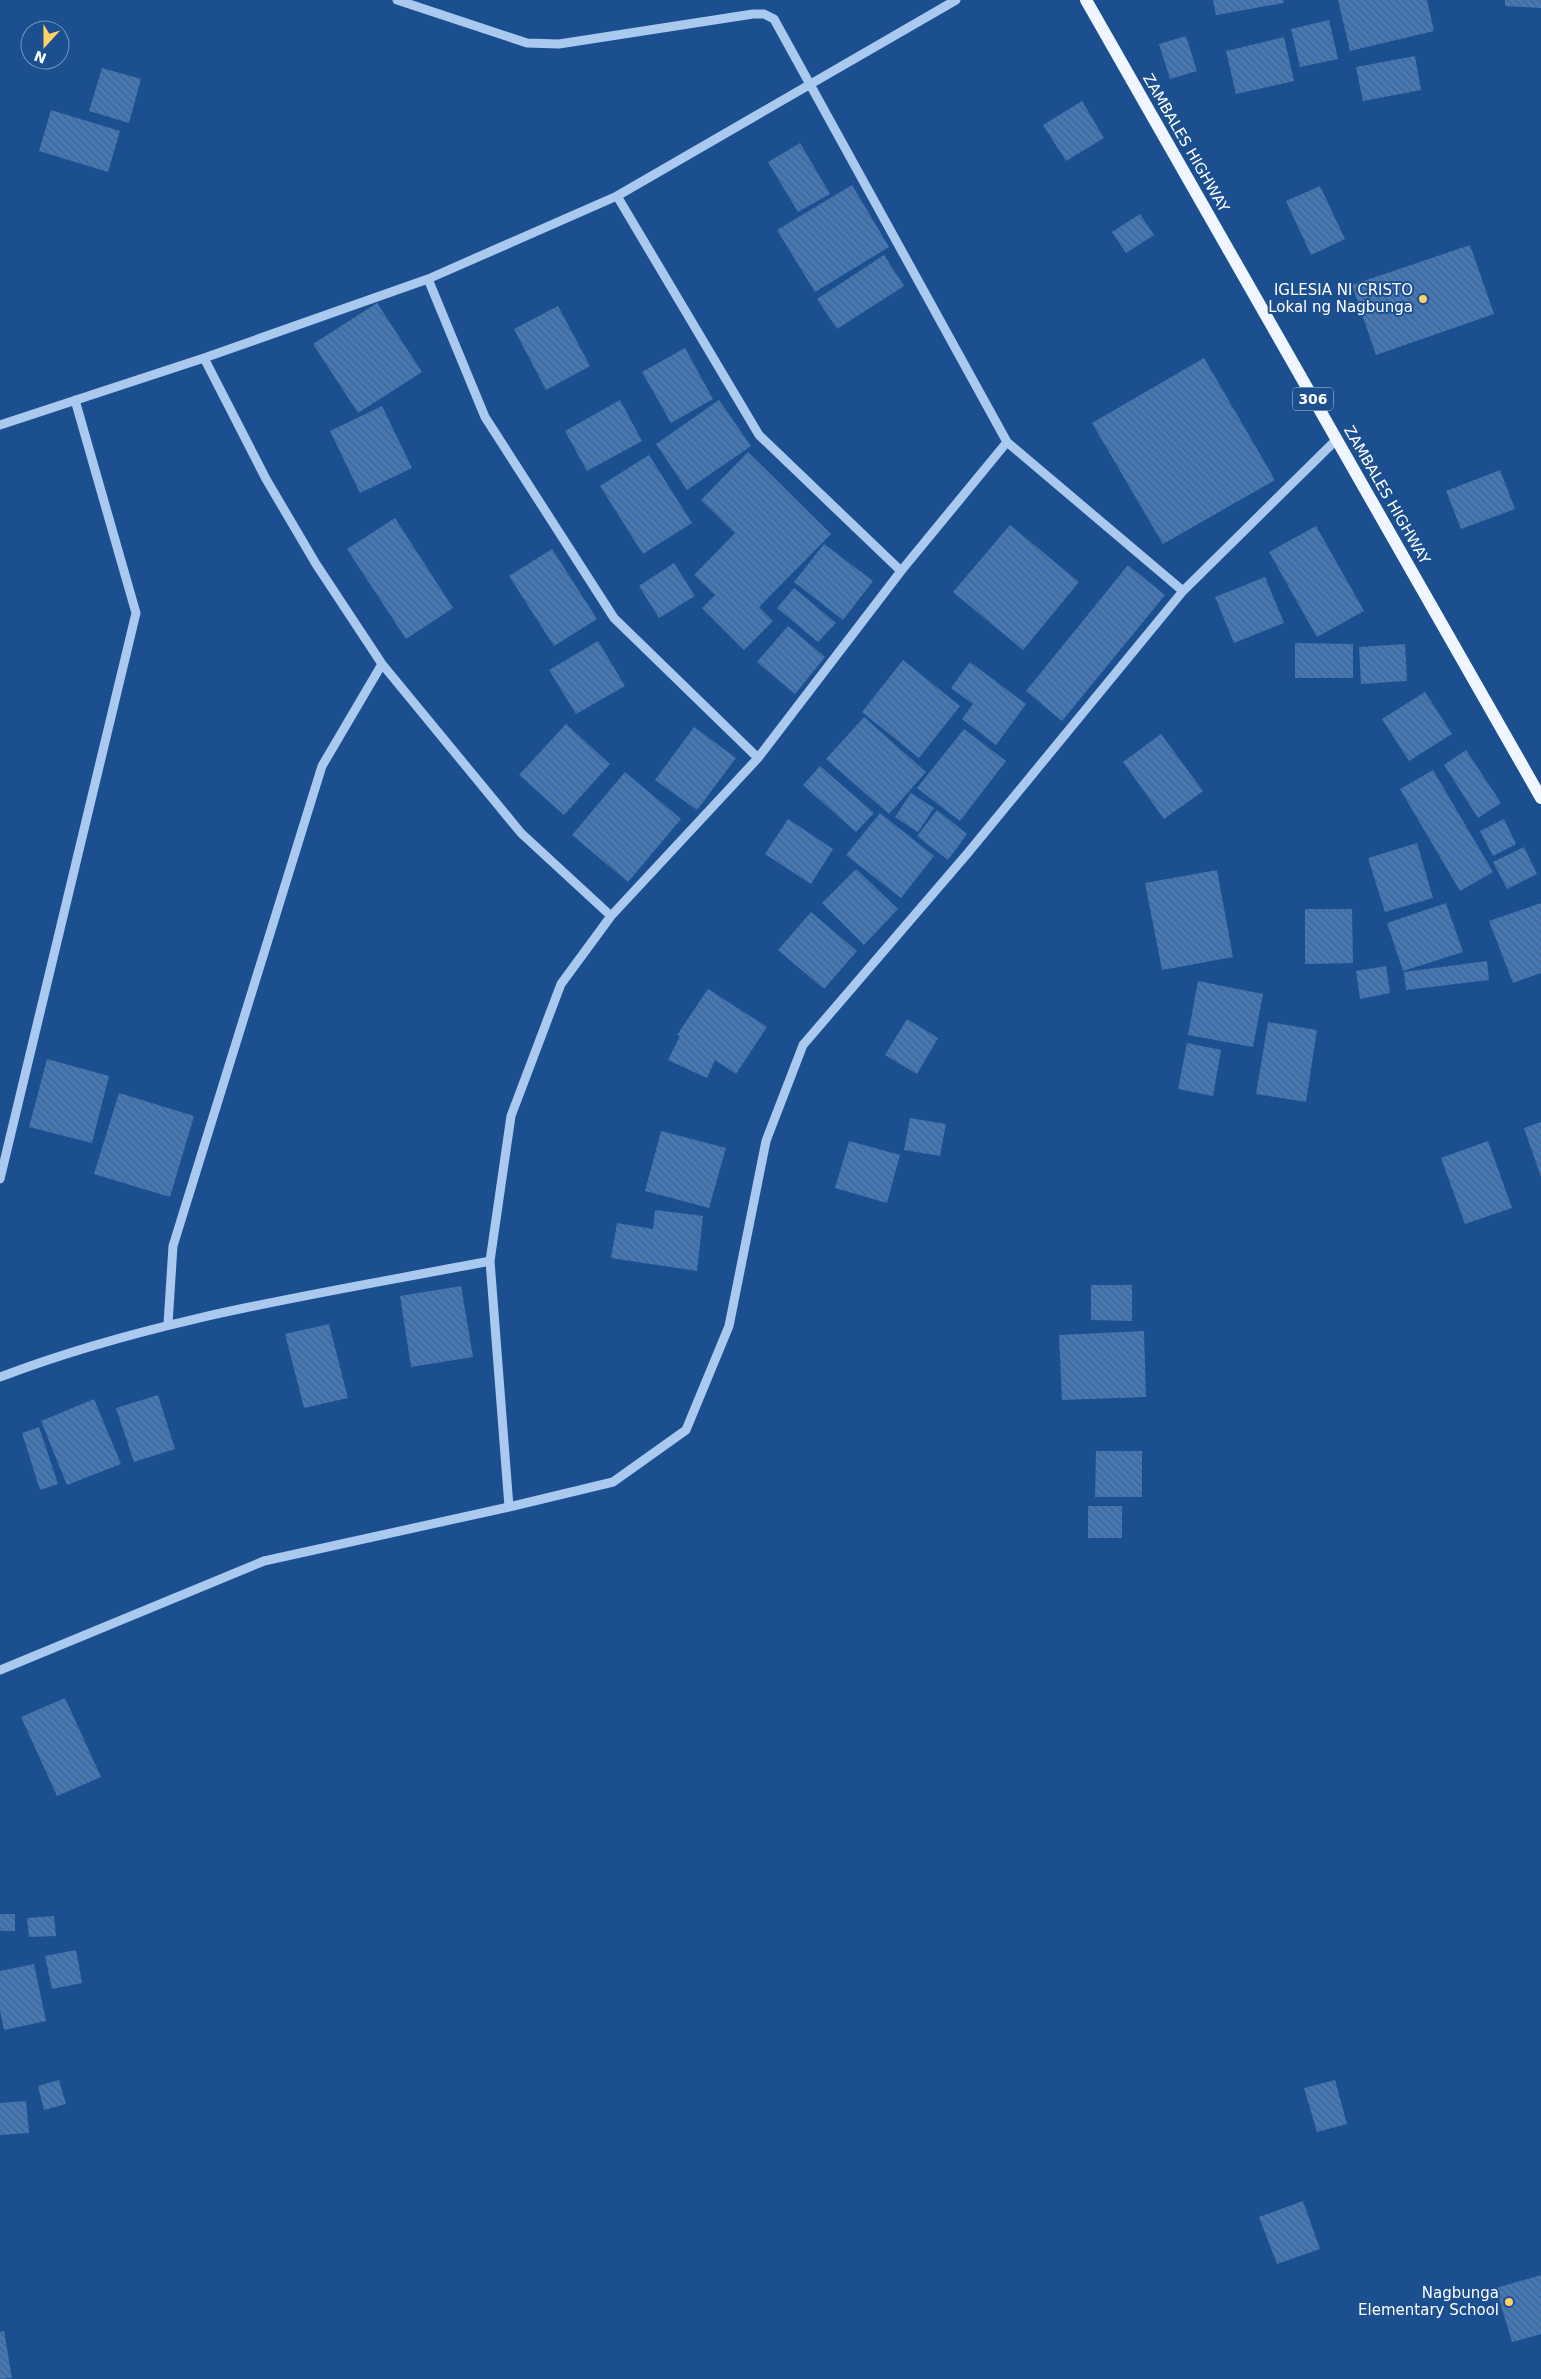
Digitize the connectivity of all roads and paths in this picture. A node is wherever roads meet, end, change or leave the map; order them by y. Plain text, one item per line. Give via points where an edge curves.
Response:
1 (397, 0) edge
2 (956, 0) edge
3 (1086, 0) edge
4 (809, 85) junction
5 (617, 196) junction
6 (428, 279) junction
7 (204, 358) junction
8 (75, 400) junction
9 (0, 425) edge
10 (1336, 440) junction
11 (1007, 442) junction
12 (901, 571) junction
13 (1184, 590) junction
14 (382, 664) junction
15 (758, 758) junction
16 (1541, 798) edge
17 (612, 916) junction
18 (0, 1180) edge
19 (490, 1261) junction
20 (168, 1324) junction
21 (0, 1377) edge
22 (509, 1508) junction
23 (0, 1670) edge

1 - 4 street via 527,42 559,44 764,14 774,18
2 - 4 street
3 - 10 main road, ZAMBALES HIGHWAY / 306
4 - 5 street
4 - 11 street
5 - 6 street
5 - 12 street via 759,435
6 - 7 street
6 - 15 street via 485,417 614,618
7 - 8 street
7 - 14 street via 266,479
8 - 9 street
8 - 18 street via 136,613
10 - 13 street
10 - 16 main road, ZAMBALES HIGHWAY / 306
11 - 12 street
11 - 13 street
12 - 15 street
13 - 22 street via 968,854 803,1045 766,1140 729,1326 686,1430 613,1482
14 - 17 street via 521,833
14 - 20 street via 322,766 173,1246
15 - 17 street
17 - 19 street via 561,984 511,1116
19 - 20 street
19 - 22 street
20 - 21 street via 58,1355
22 - 23 street via 264,1562

